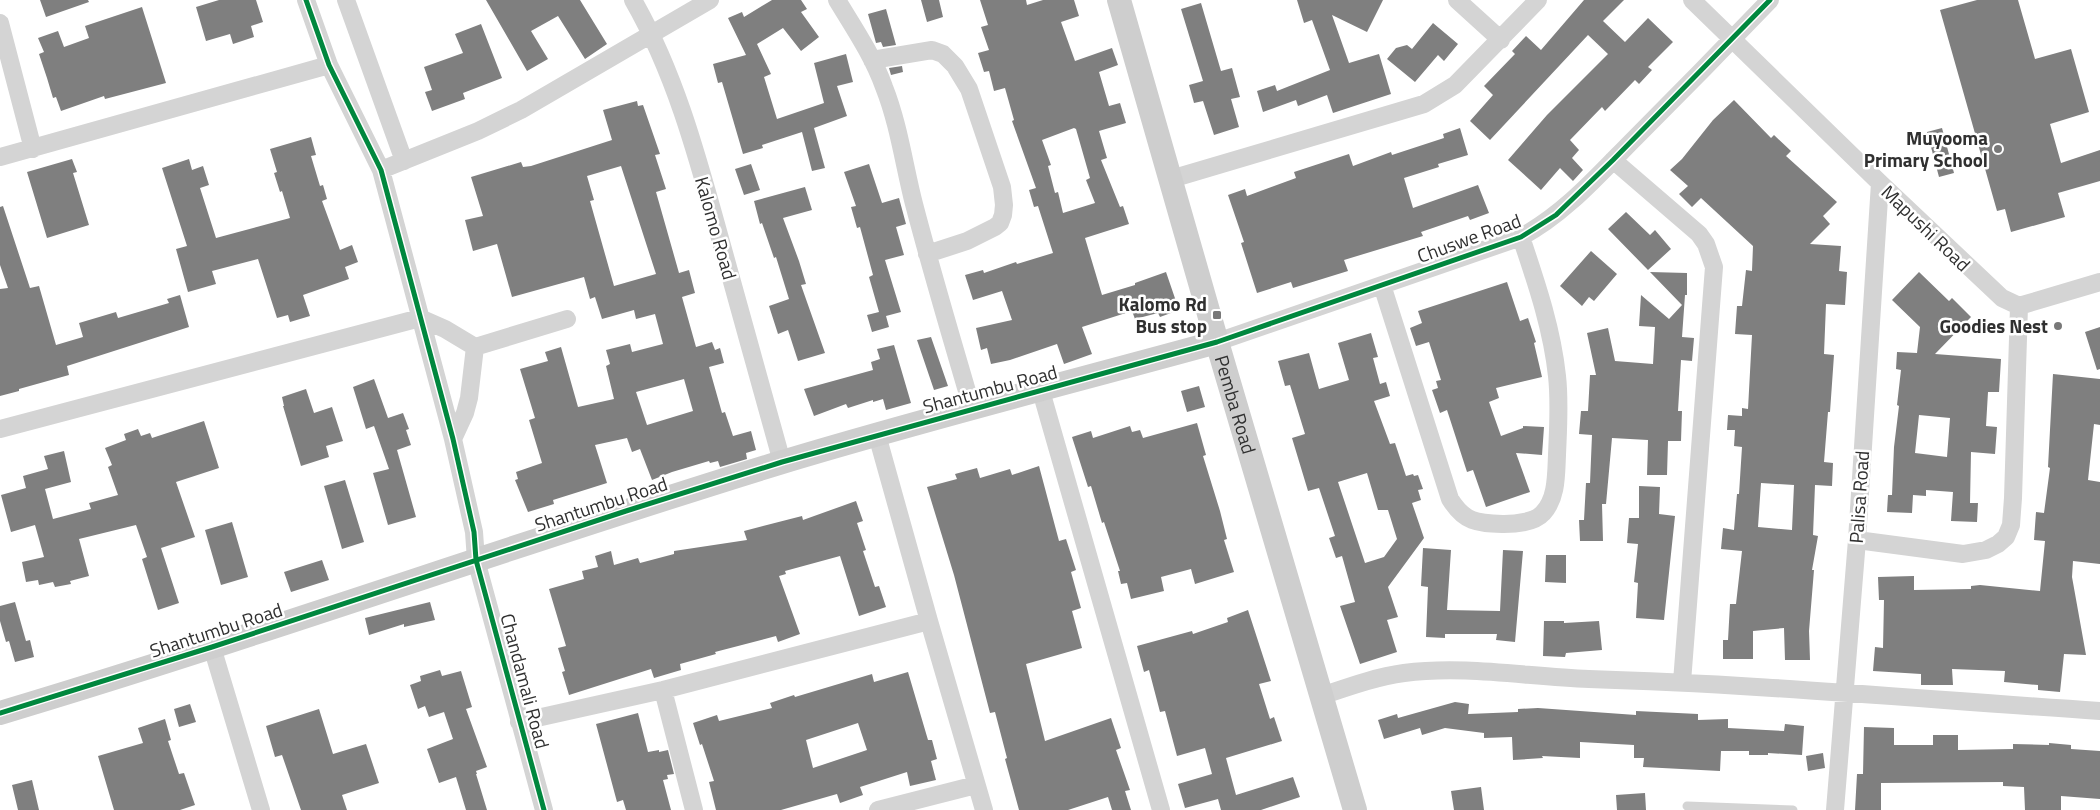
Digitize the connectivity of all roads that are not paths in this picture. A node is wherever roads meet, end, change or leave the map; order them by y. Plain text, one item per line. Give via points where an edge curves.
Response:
1 (306, 0) edge
2 (346, 0) edge
3 (633, 0) edge
4 (710, 0) edge
5 (837, 0) edge
6 (1119, 0) edge
7 (1457, 0) edge
8 (1538, 0) edge
9 (1692, 0) edge
10 (1770, 0) edge
11 (0, 23) edge
12 (653, 34) junction
13 (1501, 40) junction
14 (1732, 40) junction
15 (872, 60) junction
16 (328, 65) junction
17 (33, 149) junction
18 (0, 157) edge
19 (1613, 160) junction
20 (404, 161) junction
21 (382, 170) junction
22 (1172, 179) junction
23 (1880, 183) junction
24 (1521, 237) junction
25 (927, 254) junction
26 (2100, 282) edge
27 (1382, 285) junction
28 (2019, 306) junction
29 (420, 318) junction
30 (567, 319) dead end
31 (1216, 342) junction
32 (475, 347) junction
33 (1041, 391) junction
34 (972, 408) junction
35 (0, 429) edge
36 (877, 435) junction
37 (453, 439) junction
38 (782, 462) junction
39 (1856, 540) junction
40 (476, 560) junction
41 (929, 621) junction
42 (212, 647) junction
43 (1682, 682) junction
44 (663, 690) junction
45 (1843, 694) junction
46 (1321, 696) junction
47 (2100, 711) edge
48 (0, 713) edge
49 (519, 722) junction
50 (976, 785) junction
51 (1687, 806) dead end
52 (261, 810) edge
53 (544, 810) edge
54 (694, 810) edge
55 (878, 810) edge
56 (984, 810) edge
57 (1161, 810) edge
58 (1355, 810) edge
59 (1793, 810) edge
60 (1835, 810) edge

1 - 16 street, Chandamali Road
2 - 20 street
3 - 12 street, Kalomo Road
4 - 12 street
5 - 15 street
6 - 22 street, Pemba Road
7 - 13 street
8 - 13 street
9 - 14 street, Mapushi Road
10 - 14 street, Chuswe Road
11 - 17 street
12 - 20 street via 521,110
12 - 38 street, Kalomo Road via 678,97 711,205
13 - 22 street via 1455,85 1424,104
14 - 19 street, Chuswe Road
14 - 23 street, Mapushi Road
15 - 25 street via 894,118
15 - 25 street via 932,50 943,54 969,89 1002,187 1003,215 995,228
16 - 17 street
16 - 21 street, Chandamali Road
17 - 18 street
19 - 24 street, Chuswe Road via 1556,215
19 - 43 street via 1699,234 1714,267
20 - 21 street
21 - 29 street, Chandamali Road
22 - 31 street, Pemba Road
23 - 28 street, Mapushi Road via 1993,290
23 - 39 street, Palisa Road
24 - 27 street, Chuswe Road
24 - 27 street via 1538,286 1558,378 1552,500 1542,515 1528,521 1480,523 1458,512 1450,499
25 - 34 street
26 - 28 street
27 - 31 street, Chuswe Road
28 - 39 street via 2013,498 2011,525 2006,536 1986,550 1963,554
29 - 32 street
29 - 35 street
29 - 37 street, Chandamali Road
30 - 32 street
31 - 33 street, Shantumbu Road
31 - 46 street, Pemba Road
32 - 37 street via 469,398
33 - 34 street, Shantumbu Road
33 - 57 street
34 - 36 street, Shantumbu Road
36 - 38 street, Shantumbu Road
36 - 41 street
37 - 40 street, Chandamali Road via 474,532
38 - 40 street, Shantumbu Road
39 - 45 street, Palisa Road
40 - 42 street, Shantumbu Road
40 - 49 street, Chandamali Road
41 - 44 street
41 - 50 street
42 - 48 street, Shantumbu Road
42 - 52 street
43 - 45 street
43 - 46 street via 1438,670 1362,682
44 - 49 street
44 - 54 street
45 - 47 street
45 - 60 street, Palisa Road
46 - 58 street, Pemba Road
49 - 53 street, Chandamali Road
50 - 55 street
50 - 56 street
51 - 59 lane

